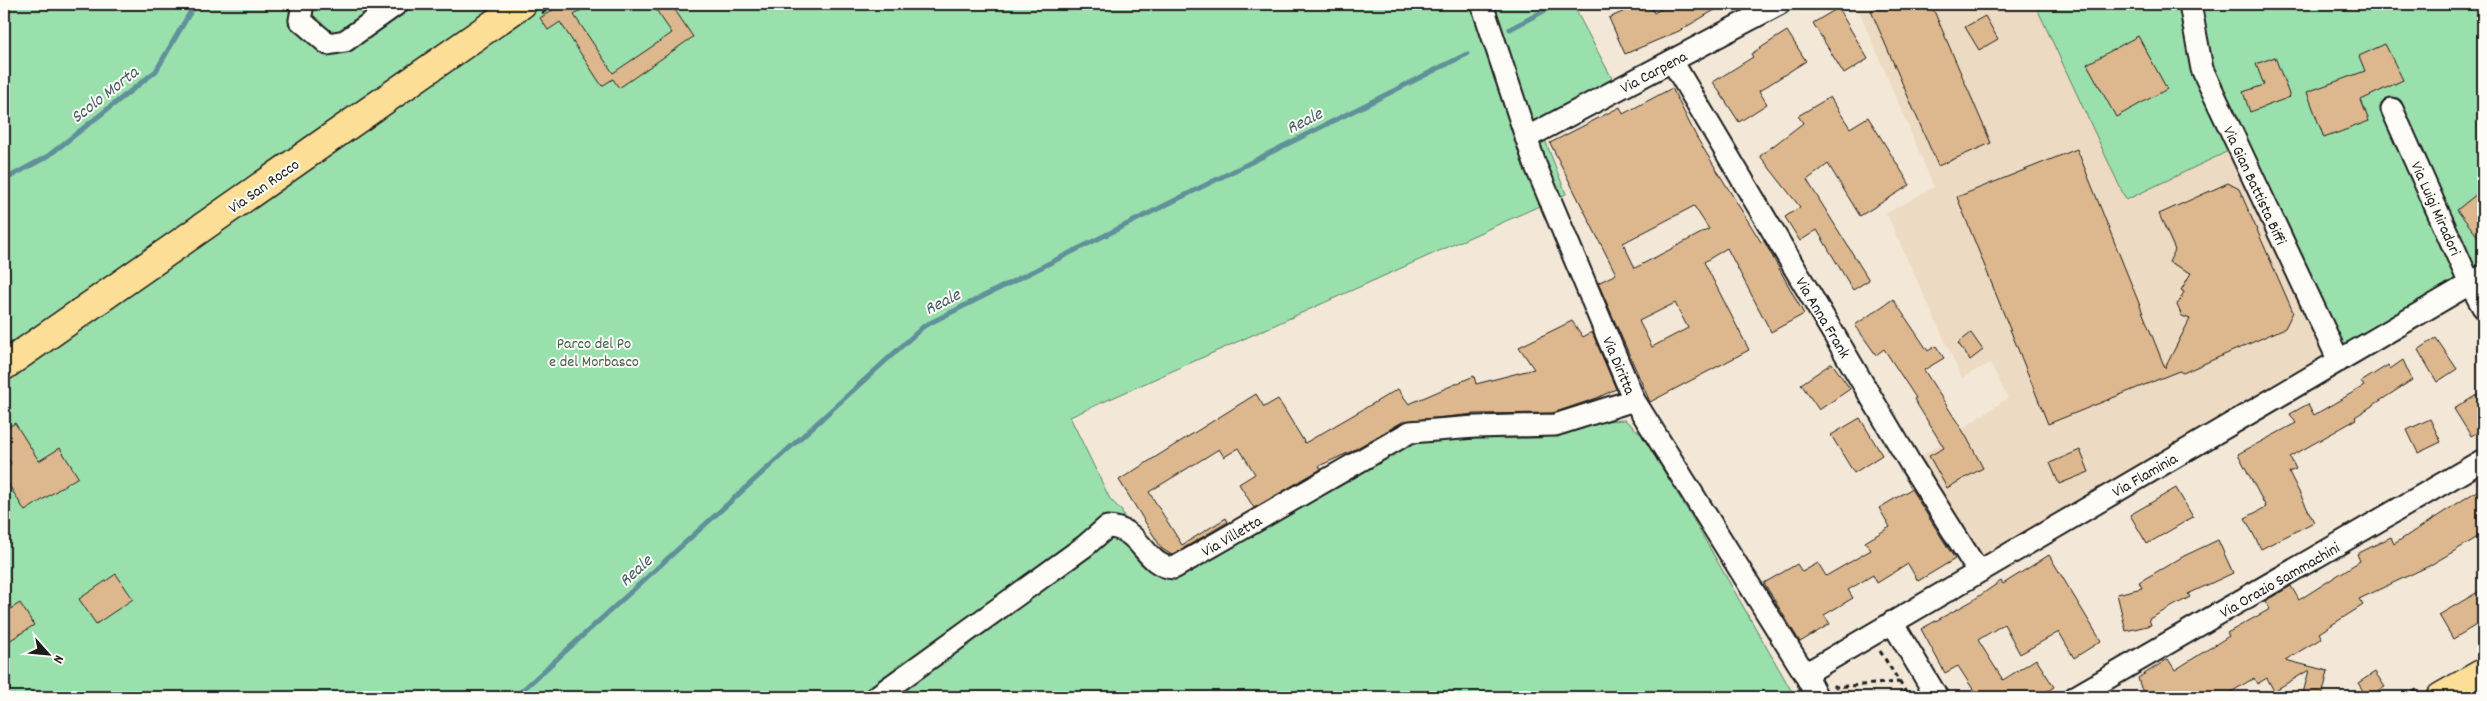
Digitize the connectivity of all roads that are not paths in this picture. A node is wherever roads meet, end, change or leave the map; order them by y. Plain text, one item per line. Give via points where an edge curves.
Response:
1 (303, 4) edge
2 (398, 4) edge
3 (522, 4) edge
4 (1482, 4) edge
5 (1779, 4) edge
6 (2190, 4) edge
7 (1672, 61) junction
8 (2392, 109) dead end
9 (1526, 138) junction
10 (2477, 280) edge
11 (2483, 307) edge
12 (2339, 361) junction
13 (4, 366) edge
14 (1634, 400) junction
15 (2483, 460) edge
16 (1978, 571) junction
17 (1892, 622) junction
18 (1814, 669) junction
19 (2483, 672) edge
20 (876, 697) edge
21 (1817, 697) edge
22 (1937, 697) edge
23 (2075, 697) edge
24 (2444, 697) edge

1 - 2 street via 300,20 328,44 345,41
3 - 13 main road, Via San Rocco
4 - 9 street, Via Diritta
5 - 7 street, Via Carpena
6 - 12 street, Via Gian Battista Biffi via 2202,69
7 - 9 street, Via Carpena
7 - 16 street, Via Anna Frank via 1910,463
8 - 10 street, Via Luigi Miradori
9 - 14 street, Via Diritta
10 - 11 street, Via Luigi Miradori
10 - 12 street, Via Flaminia
12 - 16 street, Via Flaminia
14 - 18 street, Via Diritta
14 - 20 street, Via Villetta via 1555,425 1410,432 1174,568 1160,564 1130,532 1107,527
15 - 23 street, Via Orazio Sammachini
16 - 17 street, Via Flaminia
17 - 18 street, Via Flaminia
17 - 22 street
18 - 21 street, Via Diritta
19 - 24 main road

